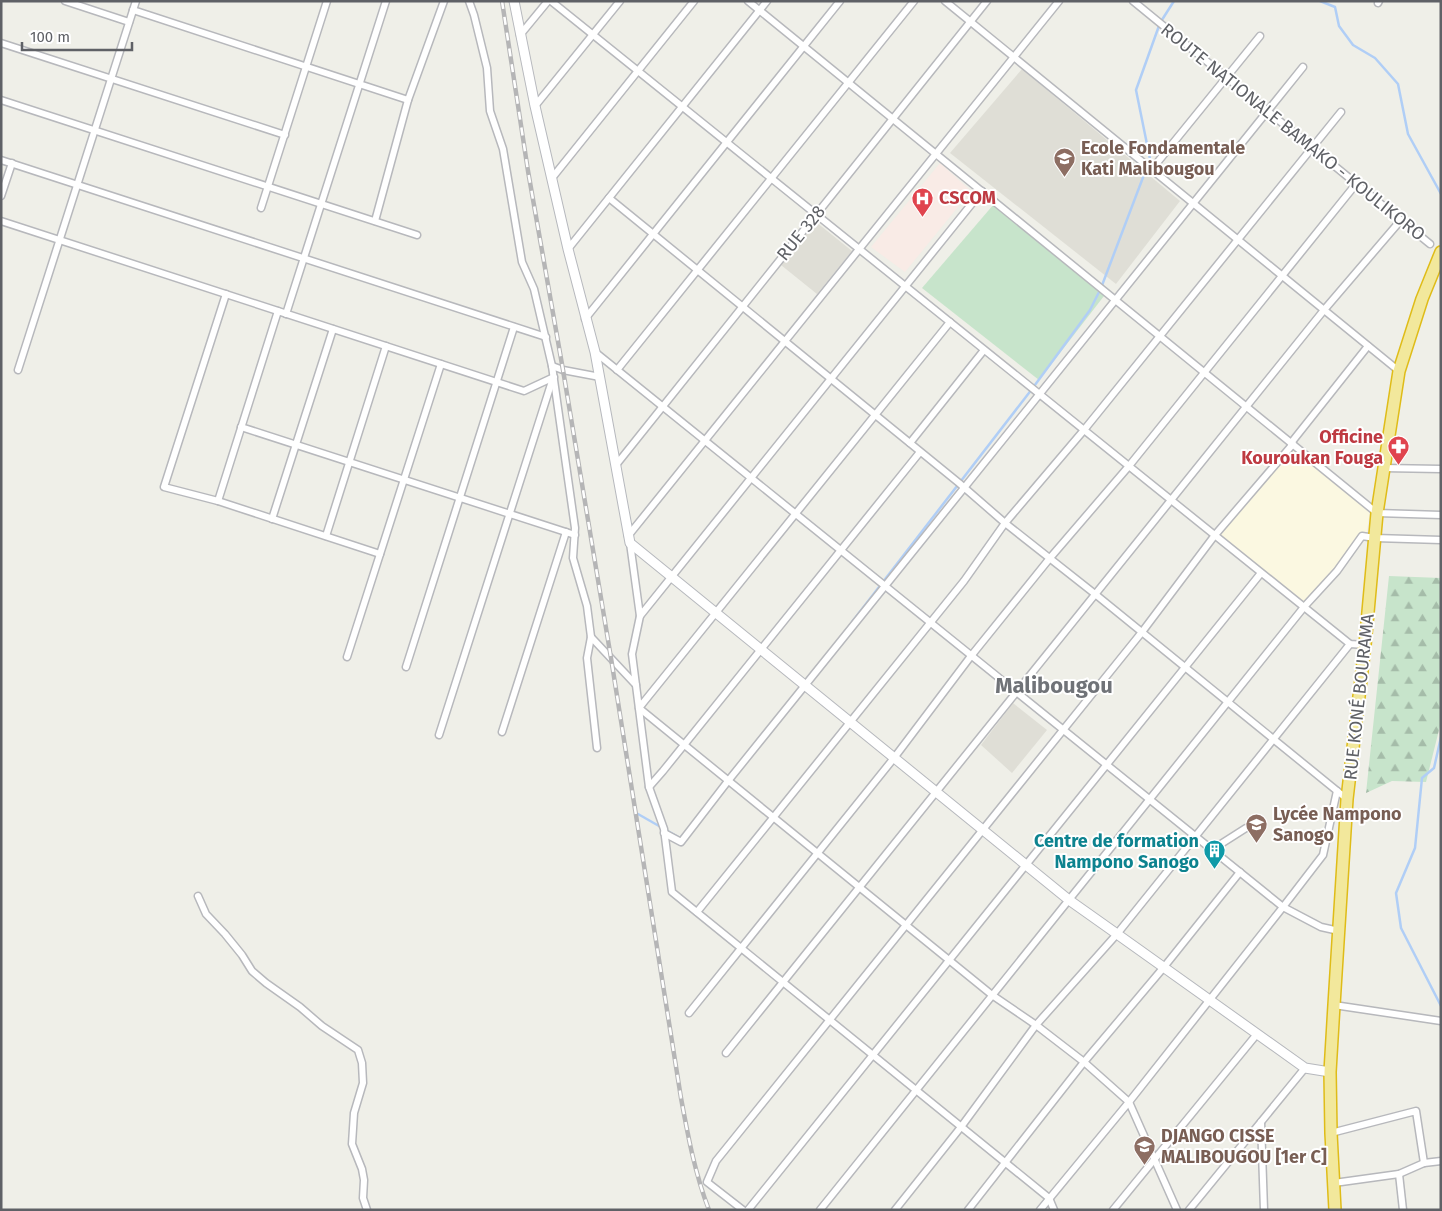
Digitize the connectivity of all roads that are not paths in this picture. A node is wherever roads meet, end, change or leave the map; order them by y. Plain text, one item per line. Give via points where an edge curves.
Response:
1 (65, 1) edge
2 (136, 1) edge
3 (327, 1) edge
4 (386, 1) edge
5 (444, 1) edge
6 (470, 1) edge
7 (514, 1) edge
8 (549, 1) edge
9 (620, 1) edge
10 (694, 1) edge
11 (748, 1) edge
12 (767, 1) edge
13 (840, 1) edge
14 (914, 1) edge
15 (945, 1) edge
16 (987, 1) edge
17 (1059, 1) edge
18 (1133, 1) edge
19 (133, 10) junction
20 (760, 10) junction
21 (129, 22) junction
22 (971, 22) junction
23 (593, 35) junction
24 (520, 36) junction
25 (1260, 36) dead end
26 (1, 42) edge
27 (804, 46) junction
28 (1014, 57) junction
29 (306, 67) junction
30 (1303, 67) dead end
31 (638, 72) junction
32 (1226, 77) junction
33 (111, 78) junction
34 (848, 82) junction
35 (360, 84) junction
36 (1, 100) edge
37 (408, 100) junction
38 (535, 106) junction
39 (682, 107) junction
40 (1267, 111) junction
41 (1340, 112) dead end
42 (893, 119) junction
43 (95, 130) junction
44 (285, 135) junction
45 (727, 143) junction
46 (1312, 148) junction
47 (936, 154) junction
48 (1, 160) edge
49 (12, 163) junction
50 (1152, 170) junction
51 (552, 178) junction
52 (771, 178) junction
53 (1356, 184) junction
54 (77, 185) junction
55 (268, 187) junction
56 (982, 191) junction
57 (1, 196) edge
58 (609, 198) junction
59 (1193, 203) junction
60 (321, 204) junction
61 (262, 208) dead end
62 (816, 215) junction
63 (1401, 220) junction
64 (1, 221) edge
65 (375, 221) junction
66 (653, 234) junction
67 (417, 235) dead end
68 (60, 240) junction
69 (1238, 240) junction
70 (1430, 244) dead end
71 (568, 249) junction
72 (859, 249) junction
73 (1441, 252) edge
74 (304, 259) junction
75 (697, 270) junction
76 (1282, 276) junction
77 (905, 286) junction
78 (226, 294) junction
79 (1115, 300) junction
80 (742, 307) junction
81 (1324, 310) junction
82 (278, 311) junction
83 (286, 314) junction
84 (585, 319) junction
85 (950, 322) junction
86 (514, 327) junction
87 (333, 329) junction
88 (1160, 336) junction
89 (546, 337) junction
90 (785, 342) junction
91 (386, 346) junction
92 (1368, 346) junction
93 (984, 350) junction
94 (595, 352) junction
95 (441, 364) junction
96 (552, 366) junction
97 (18, 370) dead end
98 (617, 370) junction
99 (1399, 371) junction
100 (1204, 372) junction
101 (554, 377) junction
102 (600, 377) junction
103 (831, 379) junction
104 (497, 382) junction
105 (1039, 394) junction
106 (662, 406) junction
107 (1246, 406) junction
108 (875, 415) junction
109 (241, 427) junction
110 (1084, 430) junction
111 (705, 441) junction
112 (910, 443) junction
113 (1292, 443) junction
114 (296, 444) junction
115 (920, 452) junction
116 (350, 462) junction
117 (616, 465) junction
118 (1129, 466) junction
119 (1383, 468) junction
120 (1441, 470) edge
121 (751, 478) junction
122 (404, 480) junction
123 (964, 488) junction
124 (460, 498) junction
125 (1171, 500) junction
126 (218, 501) junction
127 (1377, 513) junction
128 (510, 514) junction
129 (796, 514) junction
130 (1441, 515) edge
131 (272, 519) junction
132 (1005, 523) junction
133 (566, 532) junction
134 (575, 535) junction
135 (326, 536) junction
136 (1215, 536) junction
137 (1375, 538) junction
138 (629, 539) junction
139 (1441, 540) edge
140 (841, 550) junction
141 (380, 554) junction
142 (1050, 558) junction
143 (1261, 572) junction
144 (672, 577) junction
145 (885, 586) junction
146 (1095, 594) junction
147 (1304, 607) junction
148 (716, 613) junction
149 (640, 616) junction
150 (930, 622) junction
151 (1142, 632) junction
152 (591, 637) junction
153 (1350, 644) junction
154 (1365, 644) junction
155 (761, 649) junction
156 (971, 656) junction
157 (348, 657) dead end
158 (406, 667) dead end
159 (1185, 667) junction
160 (636, 685) junction
161 (805, 686) junction
162 (1017, 692) junction
163 (1228, 702) junction
164 (639, 708) junction
165 (850, 722) junction
166 (1063, 730) junction
167 (502, 732) dead end
168 (440, 735) dead end
169 (1274, 739) junction
170 (684, 745) junction
171 (597, 748) dead end
172 (894, 758) junction
173 (1107, 764) junction
174 (728, 781) junction
175 (649, 787) junction
176 (1337, 791) junction
177 (936, 792) junction
178 (1150, 799) junction
179 (1347, 799) junction
180 (773, 817) junction
181 (1246, 828) dead end
182 (983, 830) junction
183 (664, 833) junction
184 (1196, 836) junction
185 (1213, 849) junction
186 (817, 853) junction
187 (1026, 865) junction
188 (1240, 872) junction
189 (859, 887) junction
190 (198, 896) dead end
191 (1069, 900) junction
192 (1283, 907) junction
193 (697, 912) junction
194 (906, 925) junction
195 (1339, 931) junction
196 (1117, 934) junction
197 (741, 948) junction
198 (949, 960) junction
199 (1164, 967) junction
200 (783, 982) junction
201 (992, 995) junction
202 (1209, 1000) junction
203 (1334, 1005) junction
204 (689, 1013) dead end
205 (830, 1020) junction
206 (1441, 1022) edge
207 (1036, 1025) junction
208 (1257, 1034) junction
209 (726, 1054) dead end
210 (873, 1055) junction
211 (1084, 1062) junction
212 (1305, 1068) junction
213 (1330, 1072) junction
214 (916, 1090) junction
215 (1129, 1102) junction
216 (1261, 1122) junction
217 (962, 1127) junction
218 (1331, 1133) junction
219 (1154, 1159) junction
220 (1441, 1162) edge
221 (1006, 1163) junction
222 (1424, 1163) junction
223 (1399, 1174) junction
224 (1334, 1183) junction
225 (1049, 1198) junction
226 (367, 1210) edge
227 (743, 1210) edge
228 (748, 1210) edge
229 (820, 1210) edge
230 (895, 1210) edge
231 (968, 1210) edge
232 (1040, 1210) edge
233 (1054, 1210) edge
234 (1113, 1210) edge
235 (1177, 1210) edge
236 (1189, 1210) edge
237 (1264, 1210) edge
238 (1335, 1210) edge
239 (1403, 1210) edge

1 - 21 street
2 - 19 street
3 - 29 street
4 - 35 street
5 - 37 street
6 - 89 street via 487,68 490,111 503,149 522,262 534,289
7 - 24 street
8 - 23 street
8 - 24 street
9 - 23 street
10 - 31 street
11 - 20 street
12 - 20 street
13 - 27 street
14 - 34 street
15 - 22 street
16 - 22 street, RUE 328
17 - 28 street
18 - 32 street, ROUTE NATIONALE BAMAKO - KOULIKORO
19 - 21 street
19 - 29 street
20 - 27 street
20 - 39 street
21 - 33 street
22 - 28 street
22 - 42 street, RUE 328
23 - 31 street
23 - 38 street
24 - 38 street
25 - 32 street
26 - 33 street
27 - 34 street
27 - 45 street
28 - 47 street
28 - 50 street
29 - 35 street
29 - 44 street
30 - 40 street
31 - 39 street
31 - 51 street
32 - 40 street, ROUTE NATIONALE BAMAKO - KOULIKORO
32 - 50 street
33 - 43 street
33 - 44 street
34 - 42 street
34 - 52 street
35 - 37 street
35 - 60 street
36 - 43 street
37 - 65 street
38 - 51 street
39 - 45 street
39 - 58 street
40 - 46 street, ROUTE NATIONALE BAMAKO - KOULIKORO
40 - 59 street
41 - 46 street
42 - 47 street
42 - 62 street, RUE 328
43 - 54 street
43 - 55 street
44 - 55 street
45 - 52 street
45 - 66 street
46 - 53 street, ROUTE NATIONALE BAMAKO - KOULIKORO
46 - 69 street
47 - 56 street
47 - 72 street
48 - 49 street
49 - 54 street
49 - 57 street
50 - 59 street
51 - 71 street
52 - 62 street
52 - 75 street
53 - 63 street, ROUTE NATIONALE BAMAKO - KOULIKORO
53 - 76 street
54 - 68 street
54 - 74 street
55 - 60 street
55 - 61 street
56 - 77 street
56 - 79 street
58 - 66 street
58 - 71 street
59 - 69 street
59 - 79 street
60 - 65 street
60 - 74 street
62 - 72 street
62 - 80 street, RUE 328
63 - 70 street, ROUTE NATIONALE BAMAKO - KOULIKORO
63 - 81 street
64 - 68 street
65 - 67 street
66 - 75 street
66 - 84 street
68 - 78 street
68 - 97 street
69 - 76 street
69 - 88 street
71 - 84 street
72 - 77 street
72 - 90 street
73 - 99 highway, RUE KONÉ BOURAMA
74 - 83 street
74 - 86 street
75 - 80 street
75 - 98 street
76 - 81 street
76 - 100 street
77 - 85 street
77 - 103 street
78 - 82 street
78 - 126 street via 164,488
79 - 88 street
79 - 105 street
80 - 90 street
80 - 106 street, RUE 328
81 - 92 street
81 - 107 street
82 - 83 street
82 - 109 street
83 - 87 street
84 - 94 street
85 - 93 street
85 - 108 street
86 - 89 street
86 - 104 street
87 - 91 street
87 - 114 street
88 - 100 street
88 - 110 street
89 - 96 street
90 - 103 street
90 - 111 street
91 - 95 street
91 - 116 street
92 - 99 street
92 - 113 street
93 - 105 street
93 - 112 street
94 - 98 street
94 - 102 street
95 - 104 street
95 - 122 street
96 - 101 street
96 - 102 street
98 - 106 street
99 - 119 highway, RUE KONÉ BOURAMA
100 - 107 street
100 - 118 street
101 - 104 street via 524,391
101 - 128 street
101 - 134 street
102 - 117 street
103 - 108 street
103 - 121 street
104 - 124 street
105 - 110 street
105 - 123 street
106 - 111 street
106 - 117 street, RUE 328
107 - 113 street
107 - 125 street
108 - 112 street
108 - 129 street
109 - 114 street
109 - 126 street
110 - 118 street
110 - 132 street
111 - 121 street
111 - 138 street
112 - 115 street
113 - 127 street
113 - 136 street
114 - 116 street
114 - 131 street
115 - 123 street
115 - 140 street
116 - 122 street
116 - 135 street
117 - 138 street
118 - 125 street
118 - 142 street
119 - 120 street
119 - 127 highway, RUE KONÉ BOURAMA
121 - 129 street
121 - 144 street
122 - 124 street
122 - 141 street
123 - 132 street
123 - 145 street
124 - 128 street
124 - 158 street
125 - 136 street
125 - 146 street
126 - 131 street
127 - 130 street
127 - 137 highway, RUE KONÉ BOURAMA
128 - 133 street
128 - 168 street
129 - 140 street
129 - 148 street
131 - 135 street
132 - 142 street
132 - 150 street
133 - 134 street
133 - 167 street
134 - 152 street via 573,558 587,606
135 - 141 street
136 - 143 street
136 - 151 street
137 - 139 street
137 - 147 street via 1362,536 1337,571
137 - 154 highway, RUE KONÉ BOURAMA
138 - 144 street
138 - 149 street
140 - 145 street
140 - 155 street
141 - 157 street
142 - 146 street
142 - 156 street
143 - 147 street
143 - 159 street
144 - 148 street
144 - 149 street
145 - 150 street
145 - 161 street
146 - 151 street
146 - 162 street
147 - 153 street
147 - 163 street
148 - 155 street
148 - 164 street
149 - 160 street via 632,654
150 - 156 street
150 - 165 street
151 - 159 street
151 - 166 street
152 - 160 street
152 - 171 street via 587,658
153 - 154 street
153 - 169 street
154 - 179 highway, RUE KONÉ BOURAMA
155 - 161 street
155 - 170 street
156 - 162 street
156 - 172 street
159 - 163 street
159 - 173 street
160 - 164 street
161 - 165 street
161 - 174 street
162 - 166 street
162 - 177 street
163 - 169 street
163 - 178 street
164 - 170 street
164 - 175 street
165 - 172 street
165 - 180 street
166 - 173 street
166 - 182 street
169 - 176 street
169 - 184 street
170 - 174 street
170 - 175 street
172 - 177 street
172 - 186 street
173 - 178 street
173 - 187 street
174 - 180 street
174 - 183 street via 681,842
175 - 183 street
176 - 179 street
176 - 192 street via 1323,855
177 - 182 street
177 - 189 street
178 - 184 street
178 - 191 street
179 - 195 highway, RUE KONÉ BOURAMA
180 - 186 street
180 - 193 street
181 - 185 street
182 - 187 street
182 - 194 street
183 - 193 street via 672,892
184 - 185 street
184 - 196 street
185 - 188 street
186 - 189 street
186 - 197 street
187 - 191 street
187 - 198 street
188 - 192 street
188 - 199 street
189 - 194 street
189 - 200 street
190 - 226 street via 206,914 252,971 358,1050 362,1083 354,1113 352,1144 362,1169 363,1198
191 - 196 street
191 - 201 street
192 - 195 street via 1321,927
192 - 202 street
193 - 197 street
194 - 198 street
194 - 205 street
195 - 203 highway, RUE KONÉ BOURAMA
196 - 199 street
196 - 207 street
197 - 200 street
197 - 204 street
198 - 201 street
198 - 210 street
199 - 202 street
199 - 211 street
200 - 205 street
200 - 209 street
201 - 207 street
201 - 214 street
202 - 208 street
202 - 215 street
203 - 206 street
203 - 213 highway, RUE KONÉ BOURAMA
205 - 210 street
205 - 227 street via 716,1161 707,1182
207 - 211 street
207 - 217 street
208 - 212 street
208 - 219 street
210 - 214 street
210 - 228 street
211 - 215 street
211 - 221 street
212 - 213 street
212 - 216 street
213 - 218 highway, RUE KONÉ BOURAMA
214 - 217 street
214 - 229 street
215 - 219 street
215 - 225 street
216 - 236 street
216 - 237 street
217 - 221 street
217 - 230 street
218 - 222 street via 1416,1111
218 - 224 highway, RUE KONÉ BOURAMA
219 - 234 street
219 - 235 street
220 - 222 street
221 - 225 street
221 - 231 street
222 - 223 street
223 - 224 street
223 - 239 street
224 - 238 highway, RUE KONÉ BOURAMA
225 - 232 street
225 - 233 street

